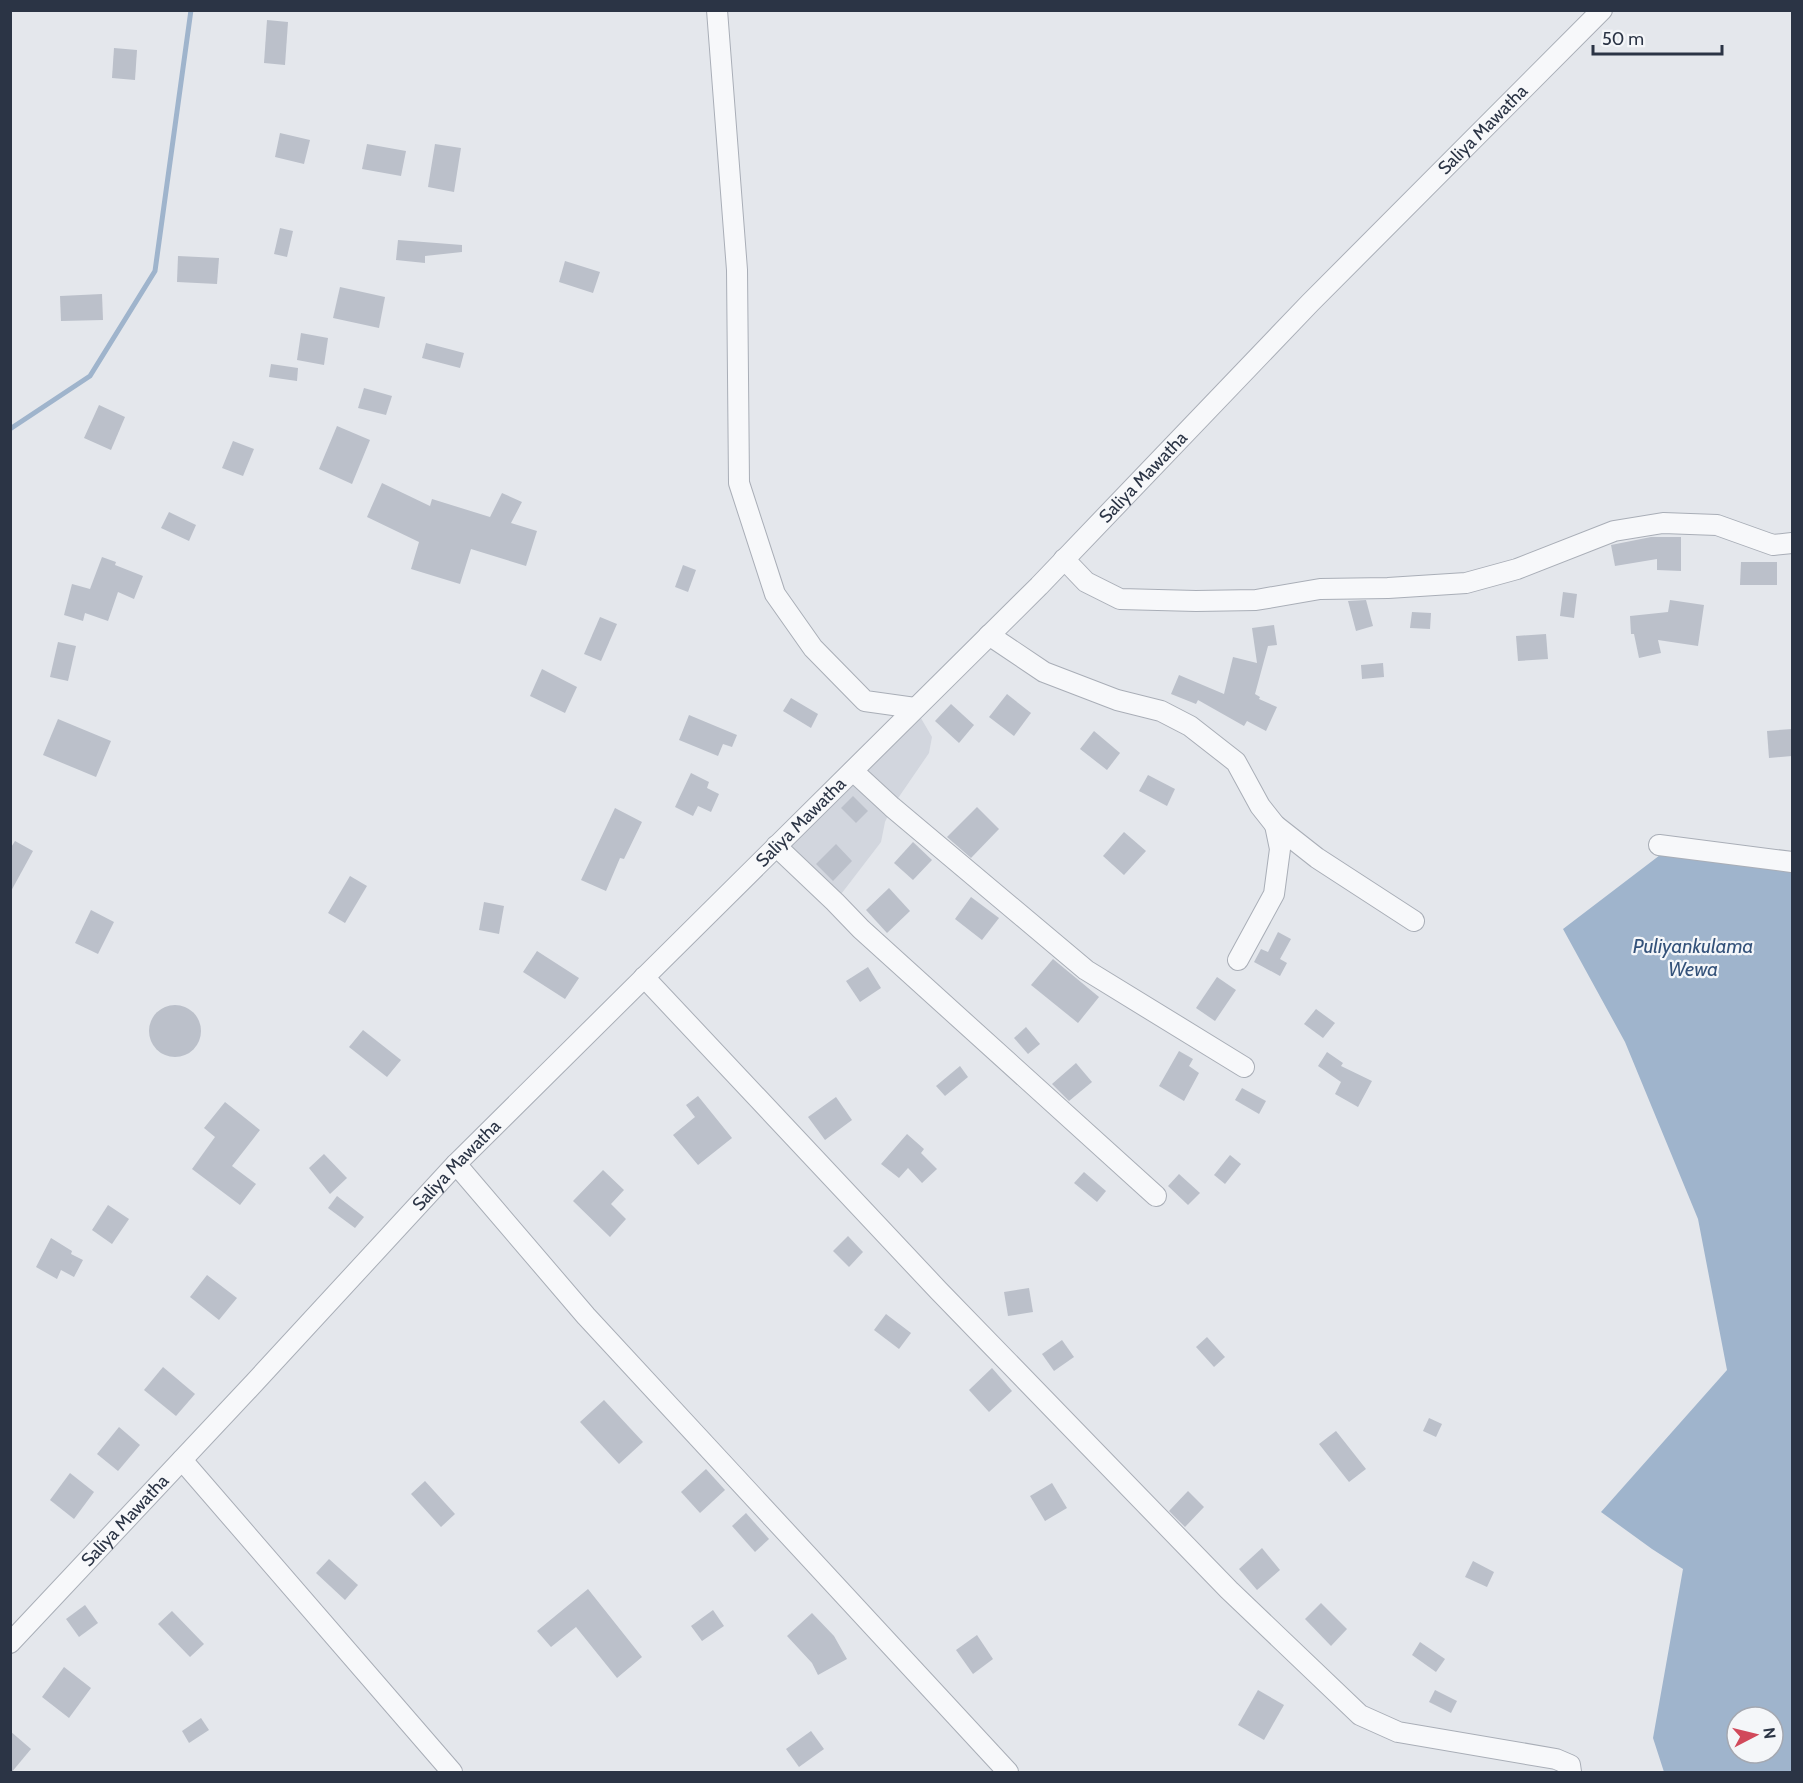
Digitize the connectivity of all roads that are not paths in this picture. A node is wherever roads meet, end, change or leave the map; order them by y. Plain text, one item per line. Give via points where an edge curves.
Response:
1 (717, 10) edge
2 (1602, 10) edge
3 (1792, 543) edge
4 (1064, 559) junction
5 (989, 635) junction
6 (915, 708) junction
7 (853, 771) junction
8 (1275, 825) junction
9 (1659, 845) dead end
10 (776, 846) junction
11 (1792, 862) edge
12 (1414, 921) dead end
13 (1238, 960) dead end
14 (644, 977) junction
15 (1244, 1067) dead end
16 (456, 1164) junction
17 (1156, 1197) dead end
18 (182, 1460) junction
19 (10, 1643) edge
20 (452, 1773) edge
21 (1008, 1773) edge
22 (1571, 1773) edge

1 - 6 street via 737,270 739,483 775,594 813,648 865,701
2 - 4 street, Saliya Mawatha via 1310,303
3 - 4 street via 1773,545 1717,525 1663,524 1614,531 1517,569 1466,583 1320,589 1256,600 1120,599 1086,582
4 - 5 street, Saliya Mawatha
5 - 6 street, Saliya Mawatha
5 - 8 street via 1044,672 1117,700 1161,711 1190,726 1236,762
6 - 7 street, Saliya Mawatha
7 - 10 street, Saliya Mawatha
7 - 15 street via 1086,970
8 - 12 street via 1317,858
8 - 13 street via 1280,849 1274,894
9 - 11 street
10 - 14 street, Saliya Mawatha
10 - 17 street via 861,929
14 - 16 street, Saliya Mawatha
14 - 22 street via 938,1290 1212,1573 1360,1715 1398,1732 1556,1760 1570,1765
16 - 18 street, Saliya Mawatha
16 - 21 street via 586,1316
18 - 19 street, Saliya Mawatha
18 - 20 street

